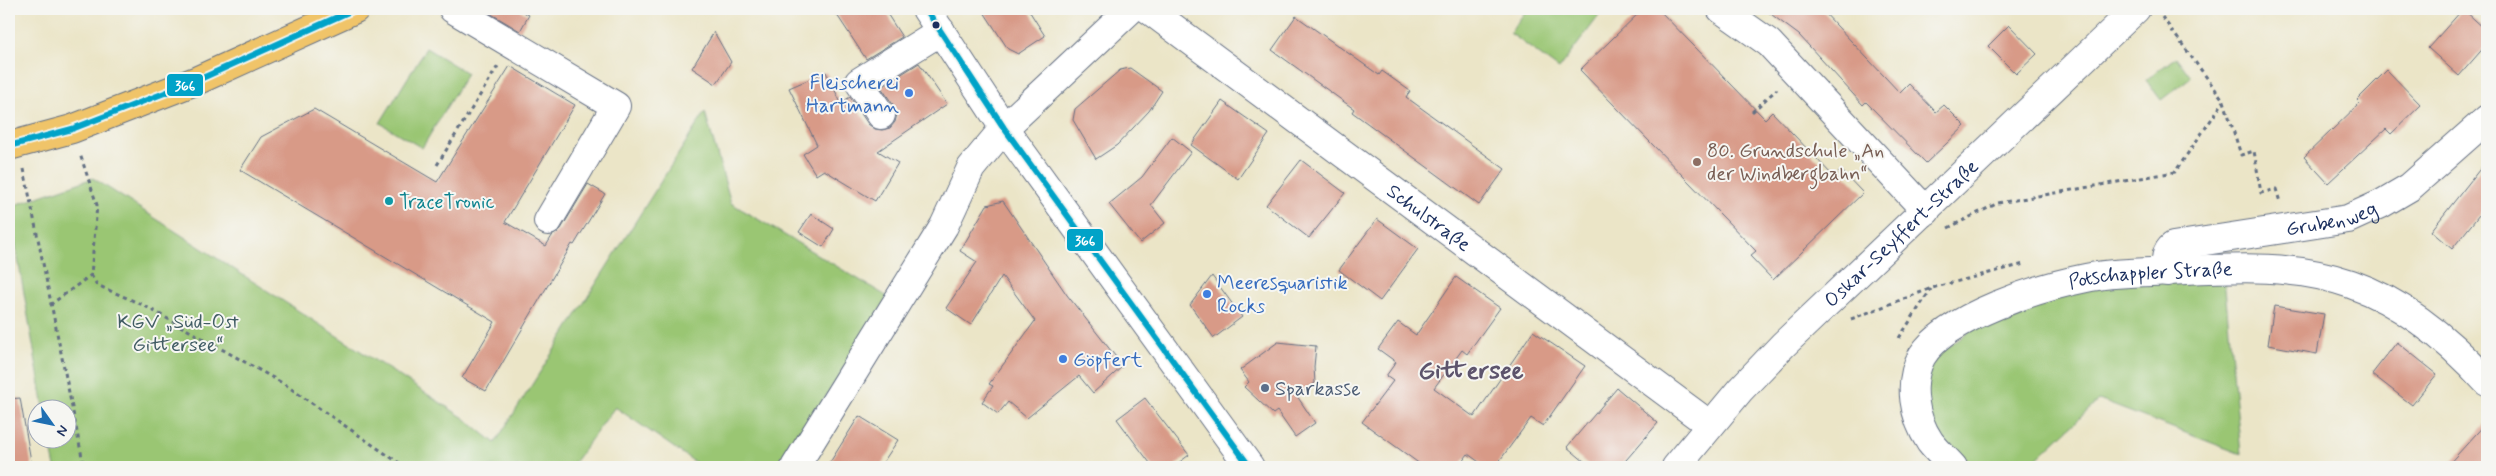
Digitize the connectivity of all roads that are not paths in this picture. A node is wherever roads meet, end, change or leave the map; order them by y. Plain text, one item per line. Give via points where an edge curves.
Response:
1 (355, 9) edge
2 (453, 9) edge
3 (926, 9) edge
4 (1131, 9) edge
5 (1148, 9) edge
6 (1721, 9) edge
7 (2147, 10) edge
8 (328, 15) edge
9 (941, 31) junction
10 (881, 115) dead end
11 (2487, 119) edge
12 (1004, 128) junction
13 (14, 144) edge
14 (1935, 220) junction
15 (548, 221) dead end
16 (2167, 272) junction
17 (2487, 382) edge
18 (1710, 425) junction
19 (795, 467) edge
20 (1250, 467) edge
21 (1676, 467) edge
22 (1953, 467) edge

1 - 8 main road
2 - 15 street via 616,106
3 - 9 street
4 - 12 street
5 - 18 street, Schulstraße
6 - 14 street via 1769,43
7 - 14 street, Oskar-Seyffert-Straße
8 - 13 main road via 198,80 72,129
9 - 10 street via 859,82
9 - 12 street
11 - 16 street, Grubenweg via 2410,186 2381,204 2348,219 2173,246 2165,257
12 - 19 street via 971,168 944,226
12 - 20 street
14 - 18 street, Oskar-Seyffert-Straße via 1783,345
16 - 17 street, Potschappler Straße via 2262,268 2302,271 2351,284 2391,302 2419,320 2446,340
16 - 22 street, Potschappler Straße via 2087,277 2046,288 1975,315 1944,334 1923,356 1916,371 1914,404 1930,442
18 - 21 street, Oskar-Seyffert-Straße

